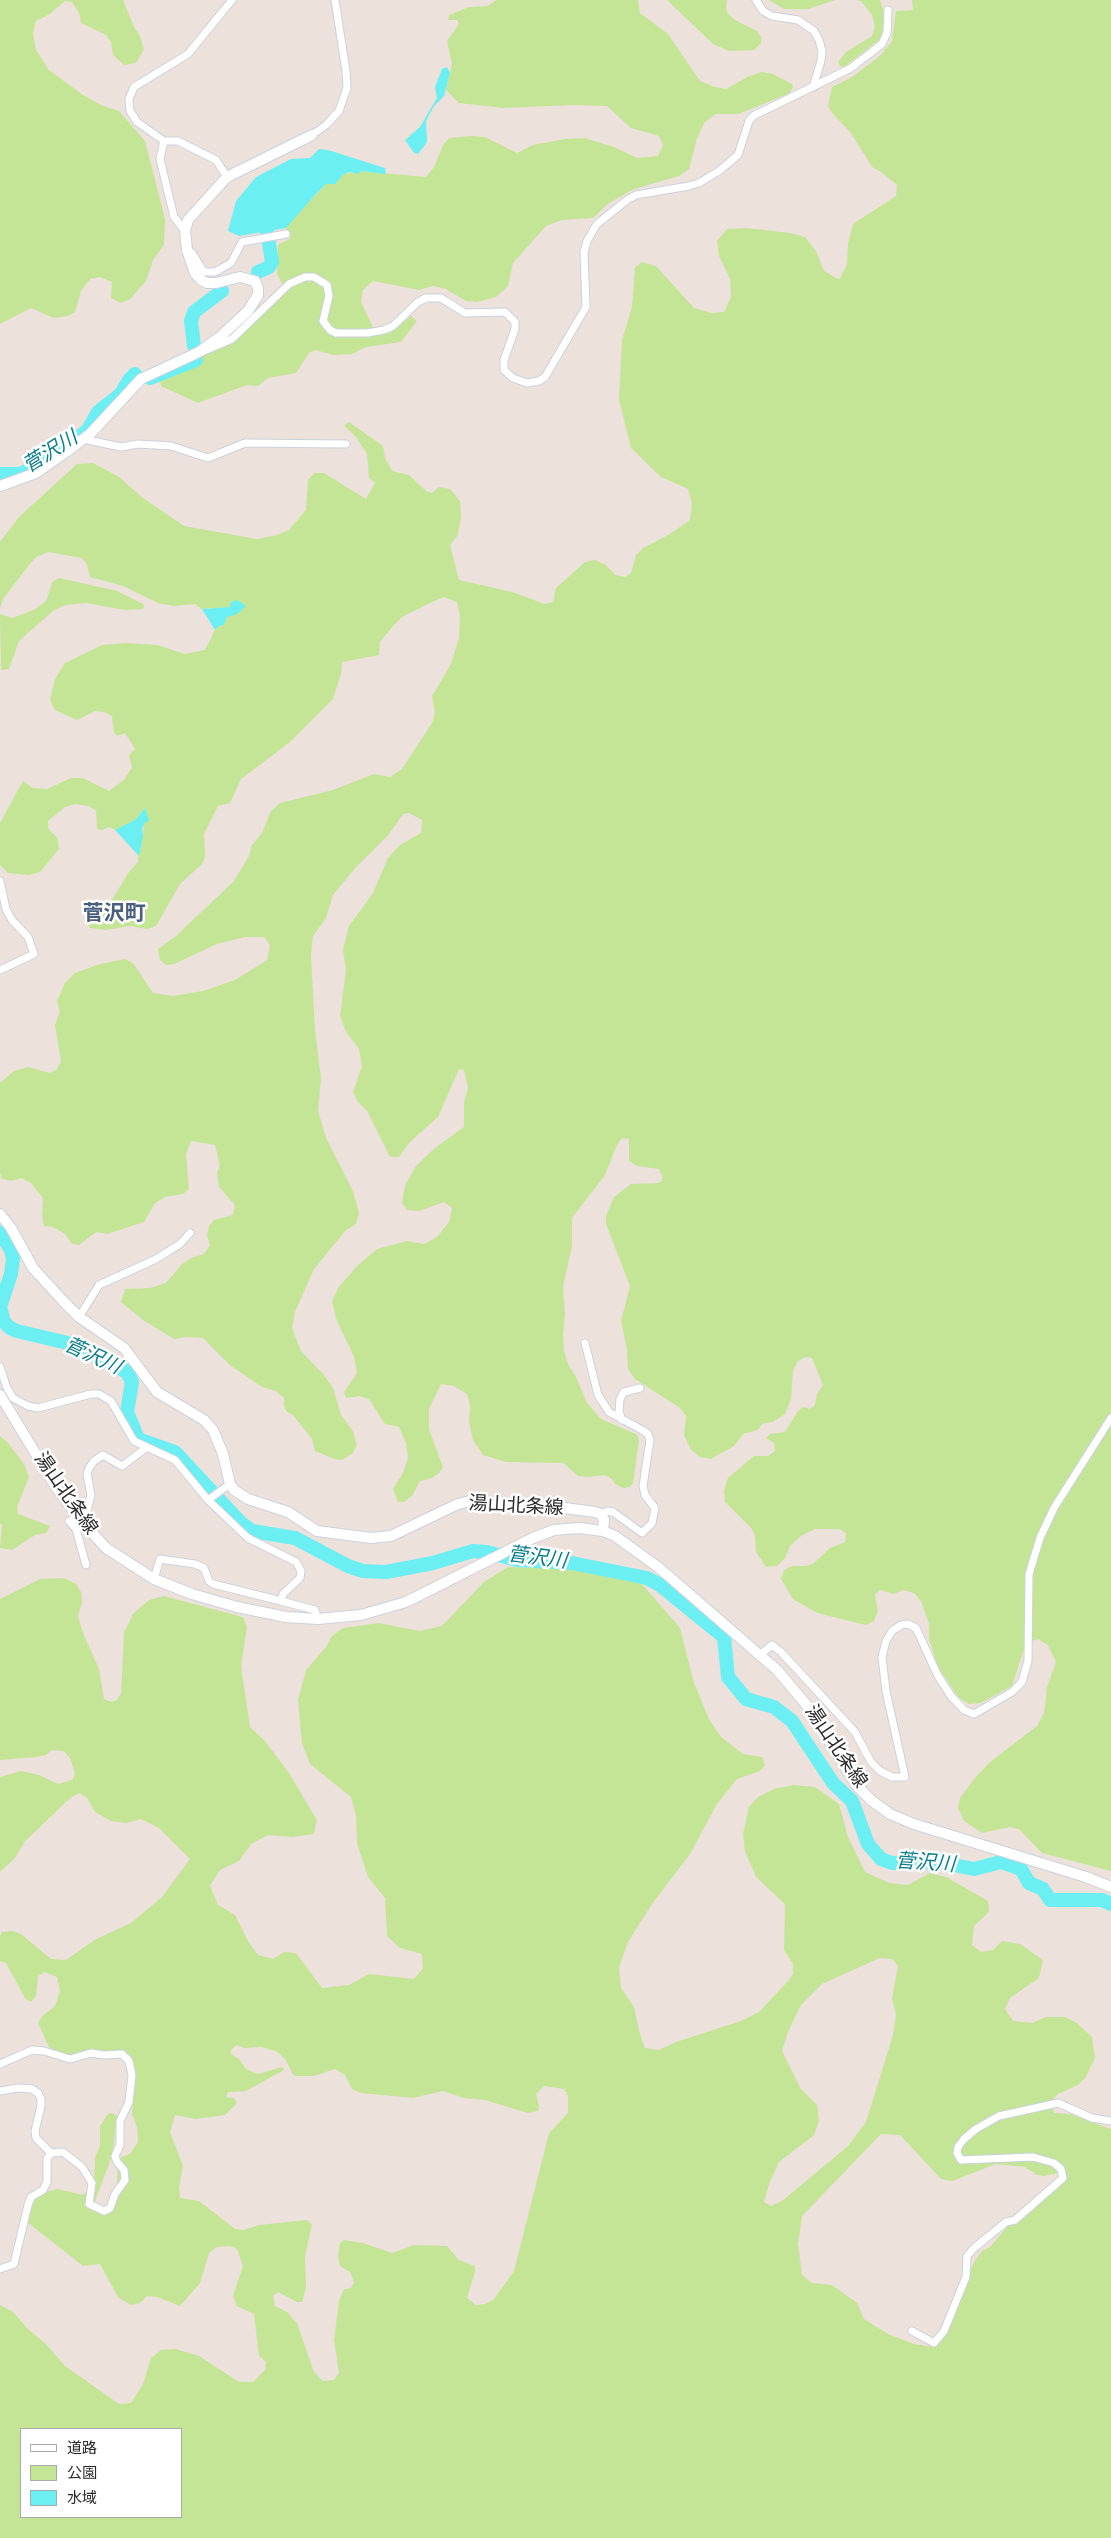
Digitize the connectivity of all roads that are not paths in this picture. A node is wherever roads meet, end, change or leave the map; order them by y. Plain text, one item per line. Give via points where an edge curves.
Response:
1 (232, 0) edge
2 (335, 0) edge
3 (756, 0) edge
4 (888, 10) dead end
5 (813, 87) junction
6 (312, 135) joint
7 (164, 141) junction
8 (227, 177) junction
9 (185, 231) junction
10 (286, 234) dead end
11 (187, 250) junction
12 (199, 352) junction
13 (83, 439) junction
14 (346, 444) dead end
15 (0, 486) edge
16 (0, 881) edge
17 (0, 970) edge
18 (0, 1214) edge
19 (190, 1233) dead end
20 (79, 1318) junction
21 (585, 1343) dead end
22 (0, 1367) edge
23 (640, 1388) dead end
24 (0, 1395) edge
25 (1111, 1418) edge
26 (622, 1420) junction
27 (146, 1448) junction
28 (225, 1486) junction
29 (210, 1498) junction
30 (601, 1514) junction
31 (78, 1518) junction
32 (603, 1531) junction
33 (86, 1565) dead end
34 (154, 1579) junction
35 (281, 1601) junction
36 (318, 1619) junction
37 (761, 1654) junction
38 (1111, 1887) edge
39 (0, 2064) edge
40 (0, 2091) edge
41 (1111, 2121) edge
42 (50, 2153) junction
43 (0, 2269) edge
44 (912, 2331) dead end

1 - 7 street via 188,54 134,87 129,99 130,111 137,122
2 - 6 street via 346,88 339,111
3 - 5 street via 767,14 798,20 814,31 822,50
4 - 5 street via 887,33 882,44 852,68
5 - 12 street via 753,116 738,155 708,178 689,186 636,195 597,224 584,252 586,307 545,377 539,381 527,383 513,378 504,370 504,360 515,328 515,322 505,312 466,313 441,298 426,298 384,330 336,333 323,321 329,296 327,286 314,277 288,284 232,339
6 - 8 main road
7 - 8 street via 178,141 216,160
7 - 9 street via 160,158 174,217
8 - 9 main road via 188,220
9 - 11 main road
10 - 11 street via 242,242 231,263 216,272 204,272
11 - 12 main road via 201,280 216,284 248,278 255,281 258,288 258,295 248,311
12 - 13 main road via 141,379
13 - 14 street via 121,447 138,444 171,446 208,458 245,443
13 - 15 main road via 36,473
16 - 17 street via 6,909 28,937 34,954
18 - 20 main road via 34,1268
19 - 20 street via 180,1244 156,1259 99,1285
20 - 28 main road via 124,1348 157,1392 204,1420 213,1430 223,1454
21 - 26 street via 598,1395 609,1412
22 - 27 street via 13,1398 28,1406 38,1408 91,1394 106,1397 117,1407 134,1441
23 - 26 street via 624,1392 620,1399
24 - 31 main road, 湯山北条線
25 - 37 street via 1054,1508 1040,1538 1029,1574 1028,1661 1022,1682 1012,1692 974,1714 964,1710 938,1676 916,1628 908,1624 901,1626 892,1631 886,1641 882,1657 886,1691 905,1777 892,1777 871,1762 854,1732 782,1652 772,1645
26 - 30 street via 648,1434 650,1440 643,1486 654,1508 654,1517 642,1533 613,1512
27 - 29 street via 175,1460
27 - 31 street via 122,1466 103,1455 94,1461 87,1474 90,1504 86,1515
28 - 29 street
28 - 30 main road, 湯山北条線 via 248,1499 288,1512 317,1531 371,1538 391,1536 470,1501 549,1506
29 - 35 street via 248,1538 300,1566 300,1578 283,1594
30 - 32 main road
31 - 33 street via 69,1521 76,1529
31 - 34 main road, 湯山北条線 via 106,1548
32 - 36 main road, 湯山北条線 via 579,1528 554,1530 406,1602 361,1615
32 - 37 main road, 湯山北条線 via 628,1544
34 - 35 street via 160,1559 195,1564 204,1568 214,1584
34 - 36 main road, 湯山北条線 via 237,1607 286,1617
35 - 36 street via 315,1610
37 - 38 main road, 湯山北条線 via 809,1708 858,1786 890,1814
39 - 42 street via 32,2050 70,2059 90,2053 126,2056 132,2076 129,2102 120,2120 120,2146 115,2156 126,2175 108,2210 89,2204 92,2183 82,2167 63,2152
40 - 42 street via 18,2088 38,2093 41,2106 36,2138
41 - 44 street via 1092,2118 1058,2103 999,2116 976,2128 964,2139 957,2153 961,2160 1033,2157 1054,2164 1061,2169 1063,2178 1015,2220 1006,2222 970,2252 960,2294 944,2331 934,2343
42 - 43 street via 47,2182 28,2205 14,2264

